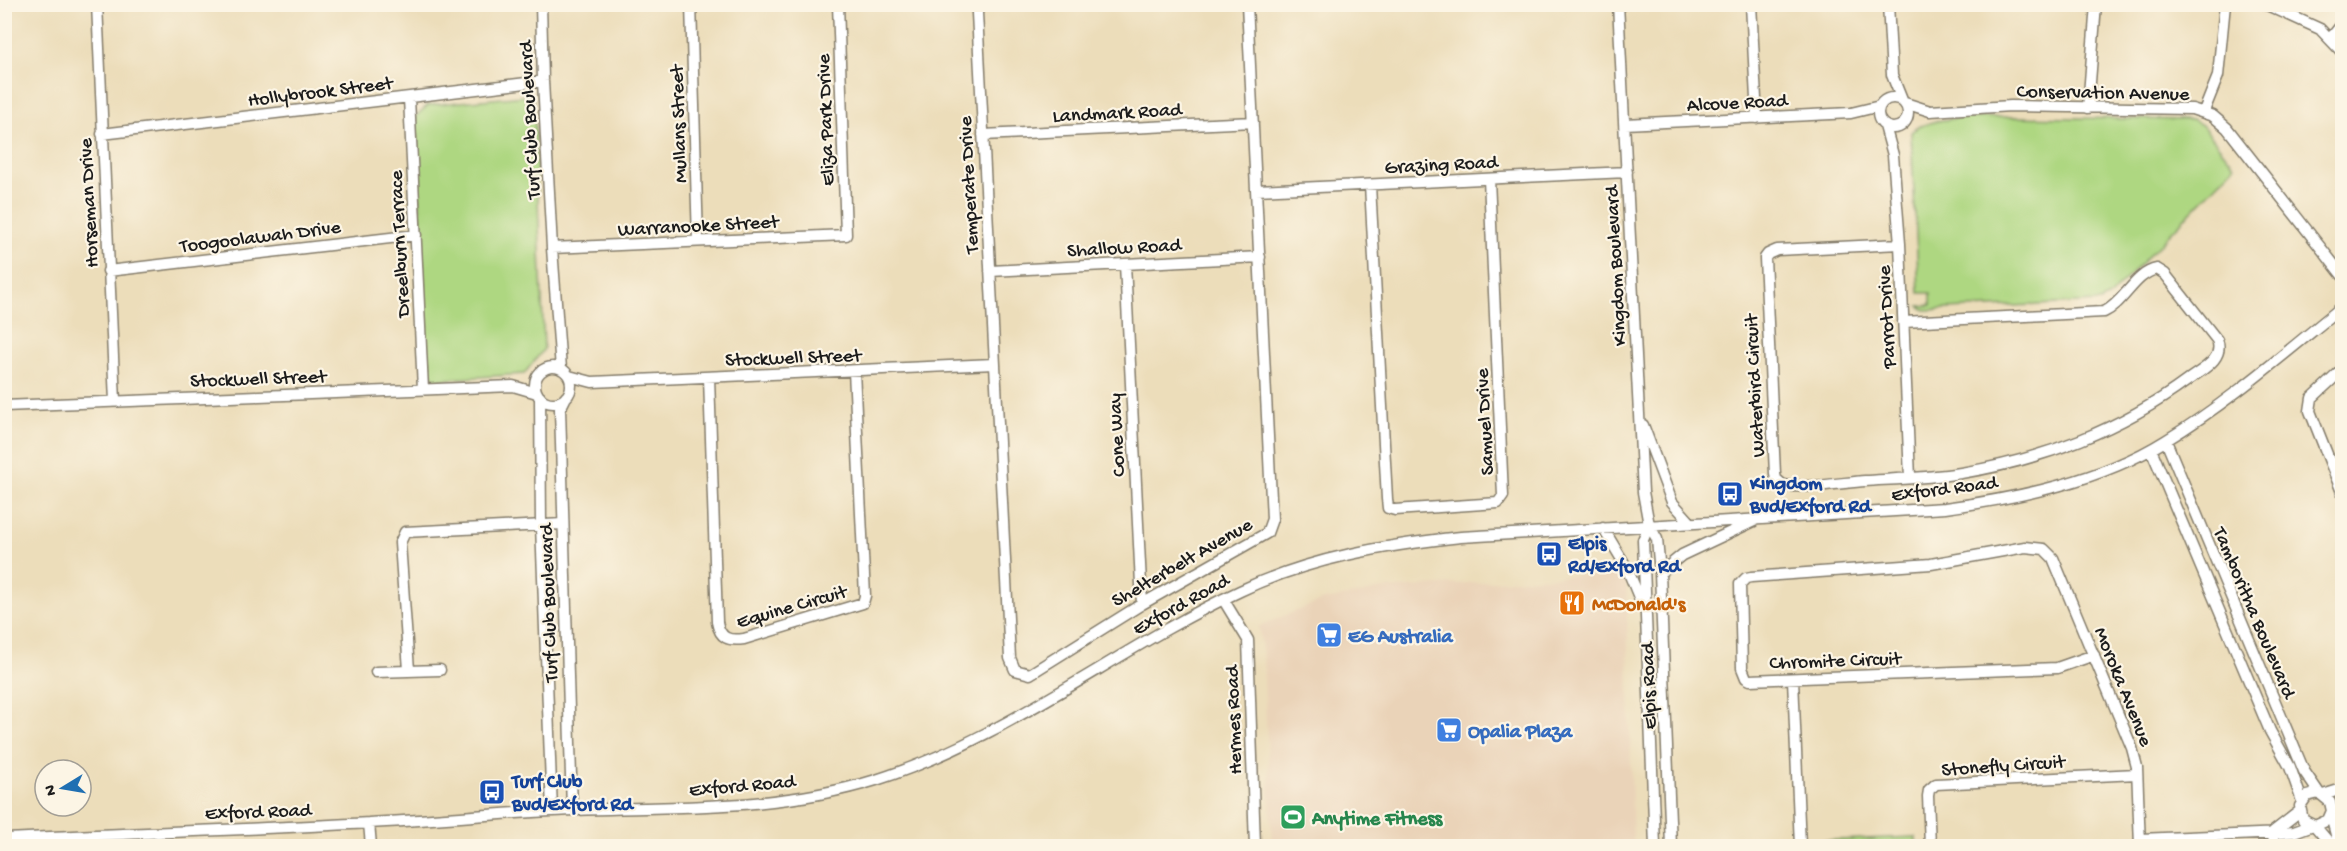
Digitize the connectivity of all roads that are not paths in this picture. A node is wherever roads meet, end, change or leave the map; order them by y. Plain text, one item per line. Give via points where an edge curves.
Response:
1 (97, 4) edge
2 (542, 4) edge
3 (691, 4) edge
4 (838, 4) edge
5 (979, 4) edge
6 (1247, 4) edge
7 (1618, 4) edge
8 (1751, 4) edge
9 (1888, 4) edge
10 (2096, 4) edge
11 (2225, 4) edge
12 (2265, 4) edge
13 (2343, 24) edge
14 (2331, 38) junction
15 (2343, 52) edge
16 (1892, 75) junction
17 (543, 81) junction
18 (409, 98) junction
19 (1904, 102) junction
20 (1882, 104) junction
21 (2088, 108) junction
22 (1930, 111) junction
23 (2204, 111) junction
24 (1851, 113) junction
25 (1757, 118) junction
26 (1253, 122) junction
27 (1905, 123) junction
28 (1625, 124) junction
29 (1883, 124) junction
30 (102, 134) junction
31 (983, 135) junction
32 (1893, 155) junction
33 (1627, 172) junction
34 (1489, 179) junction
35 (1370, 185) junction
36 (1256, 190) junction
37 (416, 235) junction
38 (846, 235) joint
39 (698, 242) junction
40 (1900, 244) junction
41 (552, 248) junction
42 (1260, 257) junction
43 (1125, 264) junction
44 (990, 270) junction
45 (108, 271) junction
46 (2343, 275) edge
47 (2343, 307) edge
48 (1904, 322) junction
49 (558, 342) junction
50 (994, 364) junction
51 (2343, 370) edge
52 (542, 371) junction
53 (854, 371) junction
54 (565, 373) junction
55 (709, 377) junction
56 (592, 382) junction
57 (513, 386) junction
58 (423, 389) junction
59 (568, 394) junction
60 (538, 395) junction
61 (115, 401) junction
62 (4, 406) edge
63 (1639, 416) junction
64 (2166, 441) junction
65 (2151, 448) junction
66 (1910, 478) junction
67 (2343, 492) edge
68 (1760, 519) junction
69 (1691, 523) junction
70 (563, 524) junction
71 (541, 525) junction
72 (1649, 525) junction
73 (1603, 528) junction
74 (2025, 547) joint
75 (1660, 573) junction
76 (1223, 599) junction
77 (1142, 604) junction
78 (1646, 615) junction
79 (2094, 655) junction
80 (409, 670) junction
81 (440, 670) dead end
82 (376, 672) dead end
83 (1792, 679) junction
84 (2137, 774) junction
85 (2343, 789) edge
86 (2321, 794) junction
87 (2343, 802) edge
88 (2301, 806) junction
89 (572, 810) junction
90 (552, 811) junction
91 (2332, 814) junction
92 (369, 823) junction
93 (2314, 826) junction
94 (2273, 832) junction
95 (4, 839) edge
96 (2140, 843) edge
97 (370, 846) edge
98 (1255, 846) edge
99 (1655, 846) edge
100 (1671, 846) edge
101 (1800, 846) edge
102 (1930, 846) edge
103 (2274, 846) edge
104 (2332, 846) edge
105 (2339, 846) edge

1 - 30 street, Horseman Drive
2 - 17 street, Turf Club Boulevard
3 - 39 street, Mullans Street
4 - 38 street, Eliza Park Drive
5 - 31 street, Temperate Drive
6 - 26 street, Shelterbelt Avenue
7 - 28 street, Kingdom Boulevard
8 - 25 street
9 - 16 street
10 - 21 street
11 - 23 street via 2218,76
12 - 14 street
13 - 14 street
14 - 15 street
16 - 19 street
16 - 20 street
17 - 18 street, Hollybrook Street
17 - 41 street, Turf Club Boulevard
18 - 30 street, Hollybrook Street
18 - 37 street, Dreelburn Terrace
19 - 20 street via 1893,98
19 - 22 street, Conservation Avenue
19 - 27 street via 1909,112
20 - 24 street, Alcove Road
20 - 29 street via 1878,114
21 - 22 street, Conservation Avenue via 2011,106
21 - 23 street, Conservation Avenue
22 - 27 street, Conservation Avenue
23 - 46 street, Conservation Avenue via 2227,128
24 - 25 street, Alcove Road
24 - 29 street, Alcove Road
25 - 28 street, Alcove Road
26 - 31 street, Landmark Road
26 - 36 street, Shelterbelt Avenue
27 - 29 street via 1894,128
27 - 32 street, Parrot Drive
28 - 33 street, Kingdom Boulevard
29 - 32 street, Parrot Drive
30 - 45 street, Horseman Drive
31 - 44 street, Temperate Drive
32 - 40 street, Parrot Drive
33 - 34 street, Grazing Road
33 - 63 street, Kingdom Boulevard
34 - 35 street, Grazing Road
34 - 35 street, Samuel Drive via 1502,500 1395,510 1388,508
35 - 36 street, Grazing Road
36 - 42 street, Shelterbelt Avenue
37 - 45 street, Toogoolawah Drive
37 - 58 street, Dreelburn Terrace
38 - 39 street, Warranooke Street
39 - 41 street, Warranooke Street
40 - 48 street, Parrot Drive
40 - 66 street, Waterbird Circuit via 1777,250 1768,254 1764,265 1776,479 1789,486
41 - 49 street, Turf Club Boulevard
42 - 43 street, Shallow Road
42 - 77 street, Shelterbelt Avenue via 1272,519 1267,533
43 - 44 street, Shallow Road
43 - 77 street, Cone Way
44 - 50 street, Temperate Drive
45 - 61 street, Horseman Drive
47 - 64 street, Exford Road
48 - 66 street, Parrot Drive
48 - 66 street, Waterbird Circuit via 2104,312 2114,307 2146,273 2157,269 2217,340 2220,350 2215,358 2159,399 2077,441 1995,466
49 - 52 street, Turf Club Boulevard
49 - 54 street, Turf Club Boulevard
50 - 53 street, Stockwell Street
50 - 77 street, Shelterbelt Avenue via 1010,658 1015,670 1030,674
51 - 67 street via 2312,398 2310,411
52 - 54 street via 551,367
52 - 57 street, Stockwell Street
52 - 60 street via 535,383
53 - 55 street, Stockwell Street
53 - 55 street, Equine Circuit via 863,603 732,640 723,638 717,622
54 - 56 street, Stockwell Street
54 - 59 street via 570,382
55 - 56 street, Stockwell Street
56 - 59 street, Stockwell Street
57 - 58 street, Stockwell Street
57 - 60 street, Stockwell Street
58 - 61 street, Stockwell Street
59 - 60 street via 550,402
59 - 70 street, Turf Club Boulevard via 560,409
60 - 71 street, Turf Club Boulevard
61 - 62 street, Stockwell Street
63 - 69 street via 1672,502
63 - 72 street, Kingdom Boulevard
64 - 65 street, Exford Road
64 - 86 street, Tamboritha Boulevard via 2294,749
65 - 68 street, Exford Road via 2080,478 1998,500 1945,508
65 - 88 street, Tamboritha Boulevard via 2270,731 2290,767
68 - 69 street, Exford Road
68 - 75 street via 1682,555
69 - 72 street, Exford Road
70 - 71 street
70 - 89 street, Turf Club Boulevard
71 - 80 street via 405,532 400,543
71 - 90 street, Turf Club Boulevard
72 - 73 street, Exford Road
72 - 75 street, Elpis Road via 1657,539
72 - 78 street, Elpis Road via 1643,540
73 - 76 street, Exford Road via 1409,542 1292,570
73 - 78 street via 1623,561
74 - 79 street, Moroka Avenue via 2044,549 2053,558
74 - 83 street, Chromite Circuit via 1931,564 1746,578 1739,590 1743,674 1756,681
75 - 100 street, Elpis Road
76 - 89 street, Exford Road via 987,734 878,779 815,795 747,803
76 - 98 street, Hermes Road via 1248,640
78 - 99 street, Elpis Road
79 - 83 street, Chromite Circuit via 2057,668
79 - 84 street, Moroka Avenue via 2132,748
80 - 81 street
80 - 82 street
83 - 101 street
84 - 96 street, Moroka Avenue
84 - 102 street, Stonefly Circuit via 1936,784 1928,796
85 - 86 street
86 - 88 street via 2311,794
86 - 91 street, Tamboritha Boulevard via 2330,802
87 - 91 street
88 - 93 street, Tamboritha Boulevard via 2303,820
88 - 94 street
89 - 90 street, Exford Road
90 - 92 street, Exford Road
91 - 93 street via 2324,823
91 - 105 street, Tamboritha Boulevard
92 - 95 street, Exford Road
92 - 97 street
93 - 94 street via 2294,832
93 - 104 street, Tamboritha Boulevard
94 - 96 street
94 - 103 street

